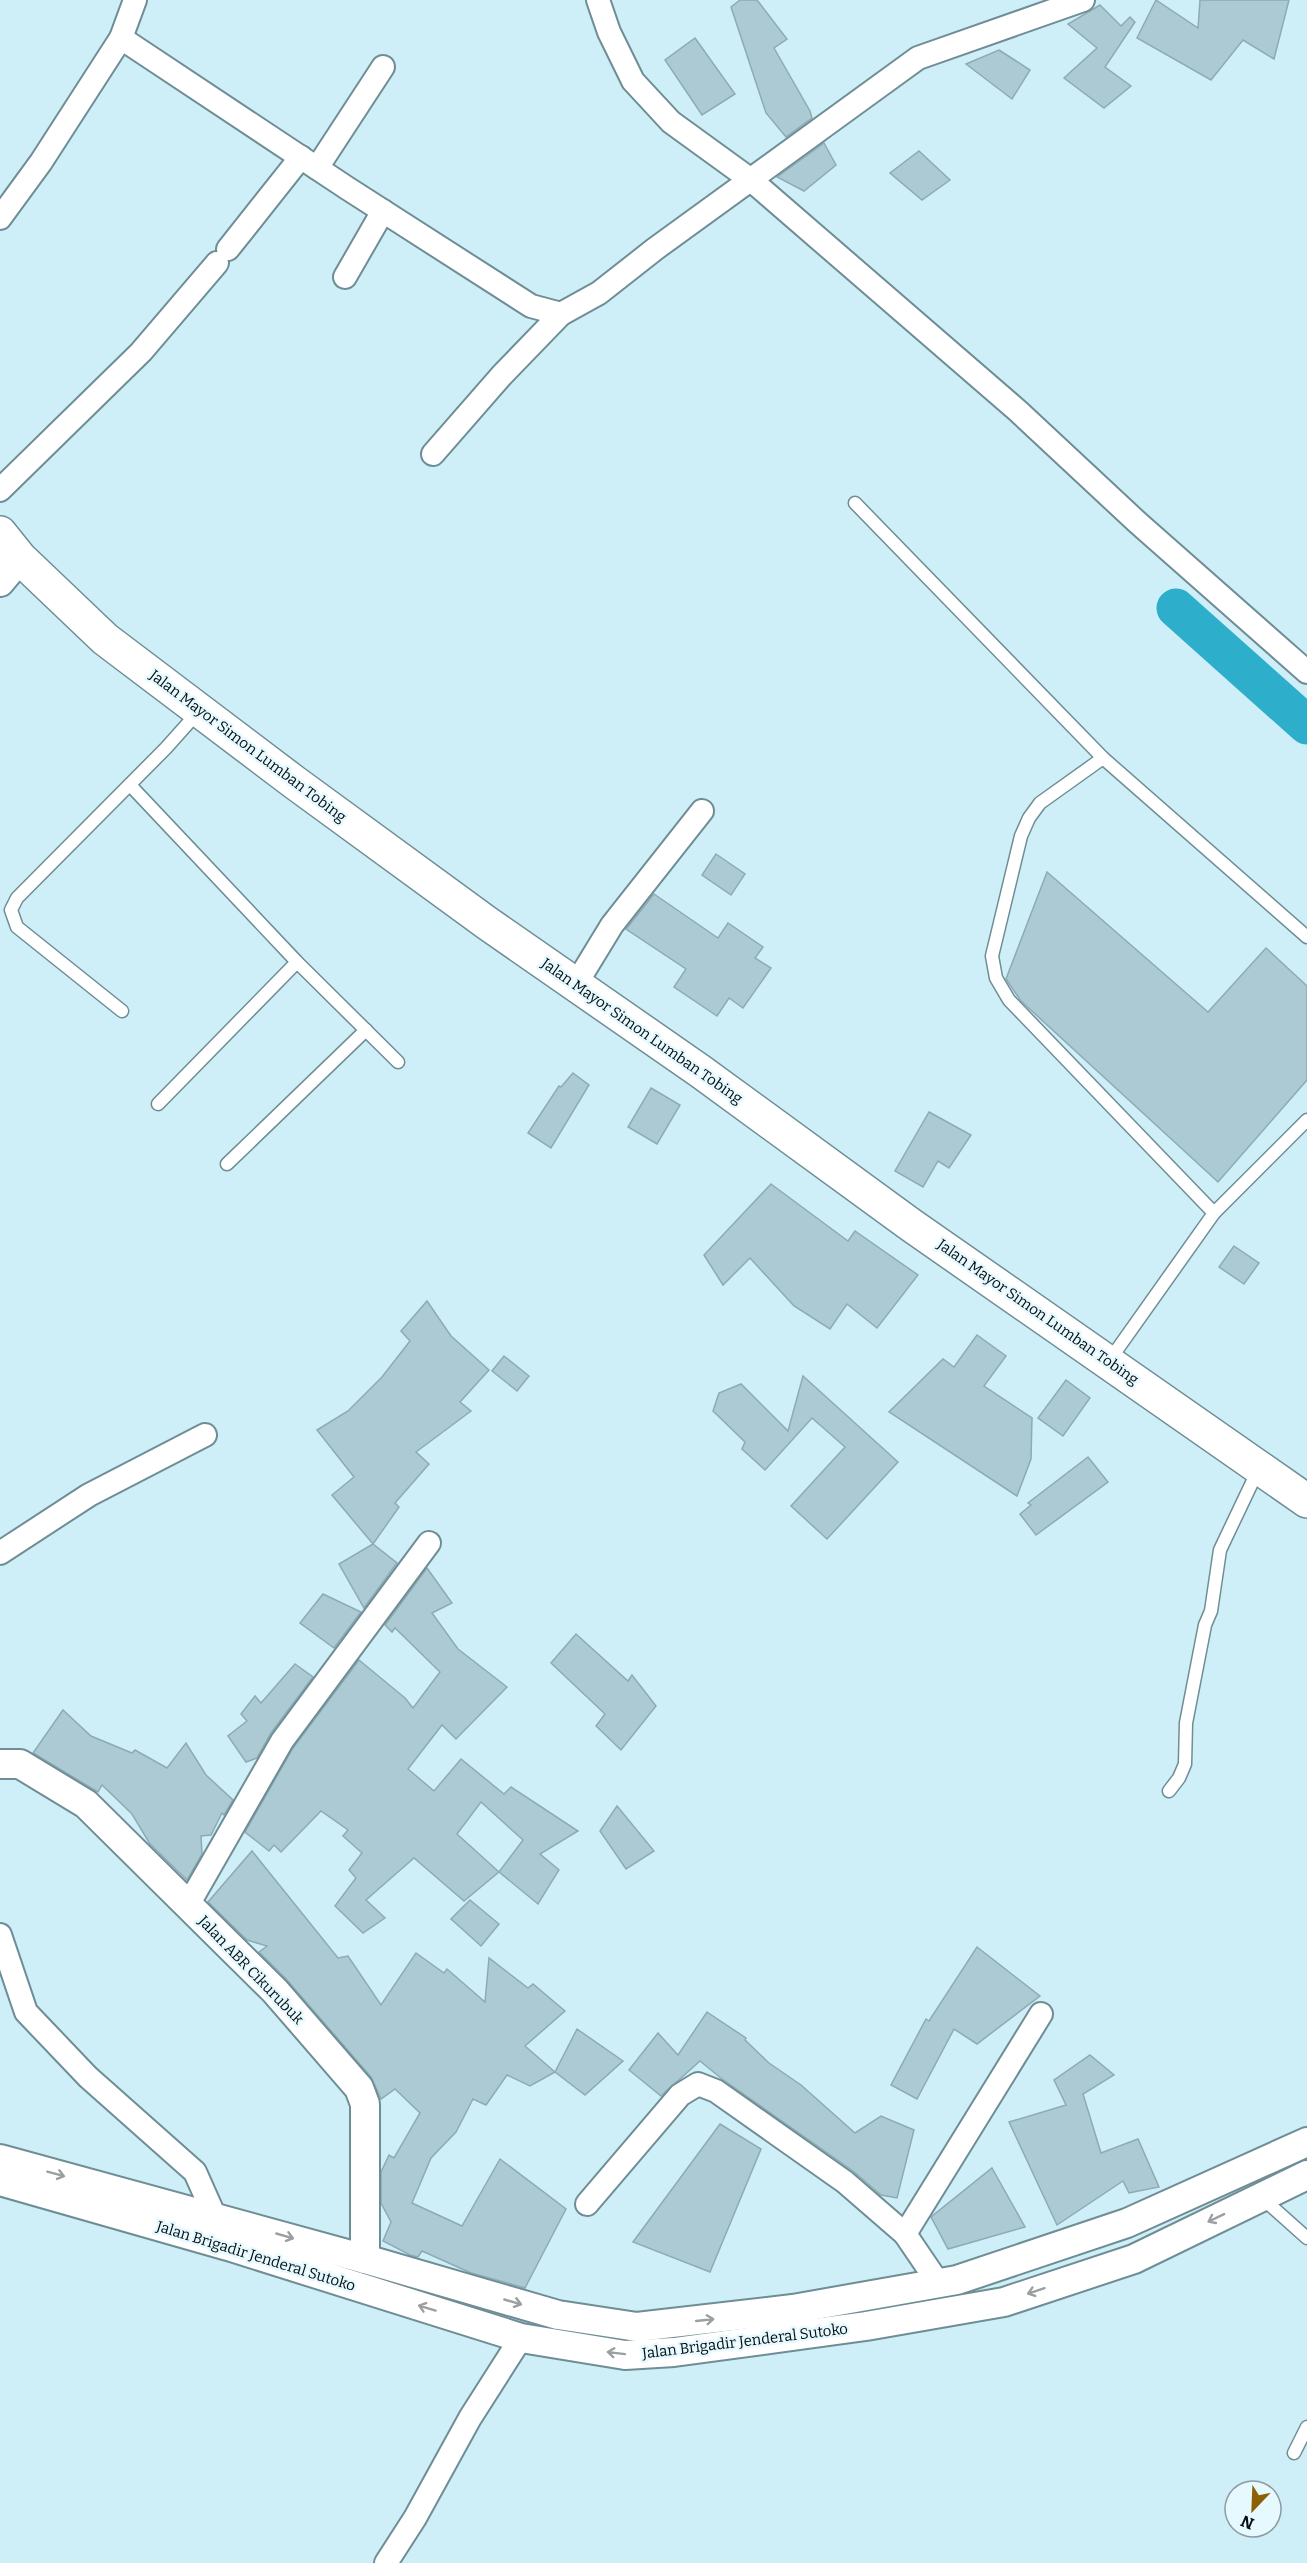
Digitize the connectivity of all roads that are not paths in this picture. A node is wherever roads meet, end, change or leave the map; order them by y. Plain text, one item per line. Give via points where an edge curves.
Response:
1 (135, 0) edge
2 (598, 0) edge
3 (1083, 0) edge
4 (121, 38) junction
5 (383, 67) dead end
6 (309, 162) junction
7 (752, 180) junction
8 (383, 211) junction
9 (0, 218) edge
10 (345, 278) dead end
11 (561, 314) junction
12 (433, 454) dead end
13 (0, 490) edge
14 (855, 503) dead end
15 (7, 557) edge
16 (1307, 672) edge
17 (200, 710) junction
18 (1103, 758) junction
19 (130, 785) junction
20 (702, 811) dead end
21 (1307, 937) edge
22 (297, 962) junction
23 (576, 984) junction
24 (122, 1011) dead end
25 (366, 1030) junction
26 (398, 1062) dead end
27 (158, 1104) dead end
28 (1307, 1120) edge
29 (227, 1164) dead end
30 (1214, 1213) junction
31 (1109, 1361) junction
32 (205, 1435) dead end
33 (1259, 1468) junction
34 (1307, 1501) edge
35 (429, 1543) dead end
36 (0, 1553) edge
37 (0, 1764) edge
38 (1169, 1791) dead end
39 (188, 1905) junction
40 (0, 1935) edge
41 (1041, 2014) dead end
42 (1307, 2142) edge
43 (0, 2159) edge
44 (1307, 2175) edge
45 (0, 2181) edge
46 (1260, 2196) junction
47 (587, 2204) dead end
48 (215, 2217) junction
49 (1127, 2223) junction
50 (905, 2234) junction
51 (243, 2238) junction
52 (1307, 2238) edge
53 (365, 2259) junction
54 (1134, 2259) junction
55 (939, 2284) junction
56 (795, 2322) junction
57 (521, 2338) junction
58 (1307, 2427) edge
59 (1294, 2453) dead end
60 (386, 2563) edge

1 - 4 street
2 - 7 street via 633,81 671,122
3 - 7 street via 918,58
4 - 6 street
4 - 9 street
5 - 6 street
6 - 8 street
6 - 13 street via 141,352
7 - 11 street via 599,293
7 - 16 street via 1018,411
8 - 10 street
8 - 11 street via 531,306
11 - 12 street
14 - 18 lane
15 - 17 main road, Jalan Mayor Simon Lumban Tobing via 105,639
17 - 19 lane
17 - 23 main road, Jalan Mayor Simon Lumban Tobing via 487,923
18 - 21 lane
18 - 30 lane via 1040,803 1029,818 992,956 996,978 1009,1000
19 - 22 lane
19 - 24 lane via 17,898 11,910 17,927
20 - 23 street via 612,925
22 - 25 lane
22 - 27 lane
23 - 31 main road, Jalan Mayor Simon Lumban Tobing
25 - 26 lane
25 - 29 lane
28 - 30 lane
30 - 31 lane
31 - 33 main road, Jalan Mayor Simon Lumban Tobing
32 - 36 street via 89,1495
33 - 34 main road, Jalan Mayor Simon Lumban Tobing
33 - 38 lane via 1220,1550 1186,1723 1185,1764
35 - 39 street via 282,1741
37 - 39 street, Jalan ABR Cikurubuk via 21,1764 86,1804
39 - 53 street, Jalan ABR Cikurubuk via 275,1991 359,2088 365,2103
40 - 48 street via 26,2012 88,2077 195,2172
41 - 50 street
42 - 49 street
43 -> 48 street
44 - 46 street, Jalan Brigadir Jenderal Sutoko
45 - 51 street, Jalan Brigadir Jenderal Sutoko
46 - 52 lane
46 -> 54 street, Jalan Brigadir Jenderal Sutoko
47 - 50 street via 680,2095 698,2084 716,2091 845,2182
48 - 51 street
49 - 54 street
49 - 55 street
50 - 55 street
51 -> 53 street
57 -> 51 street, Jalan Brigadir Jenderal Sutoko
53 -> 56 street via 558,2315 637,2327
54 -> 56 street, Jalan Brigadir Jenderal Sutoko via 1004,2302 866,2326
55 - 56 street
56 -> 57 street, Jalan Brigadir Jenderal Sutoko via 674,2352 626,2355
57 - 60 street
58 - 59 lane

